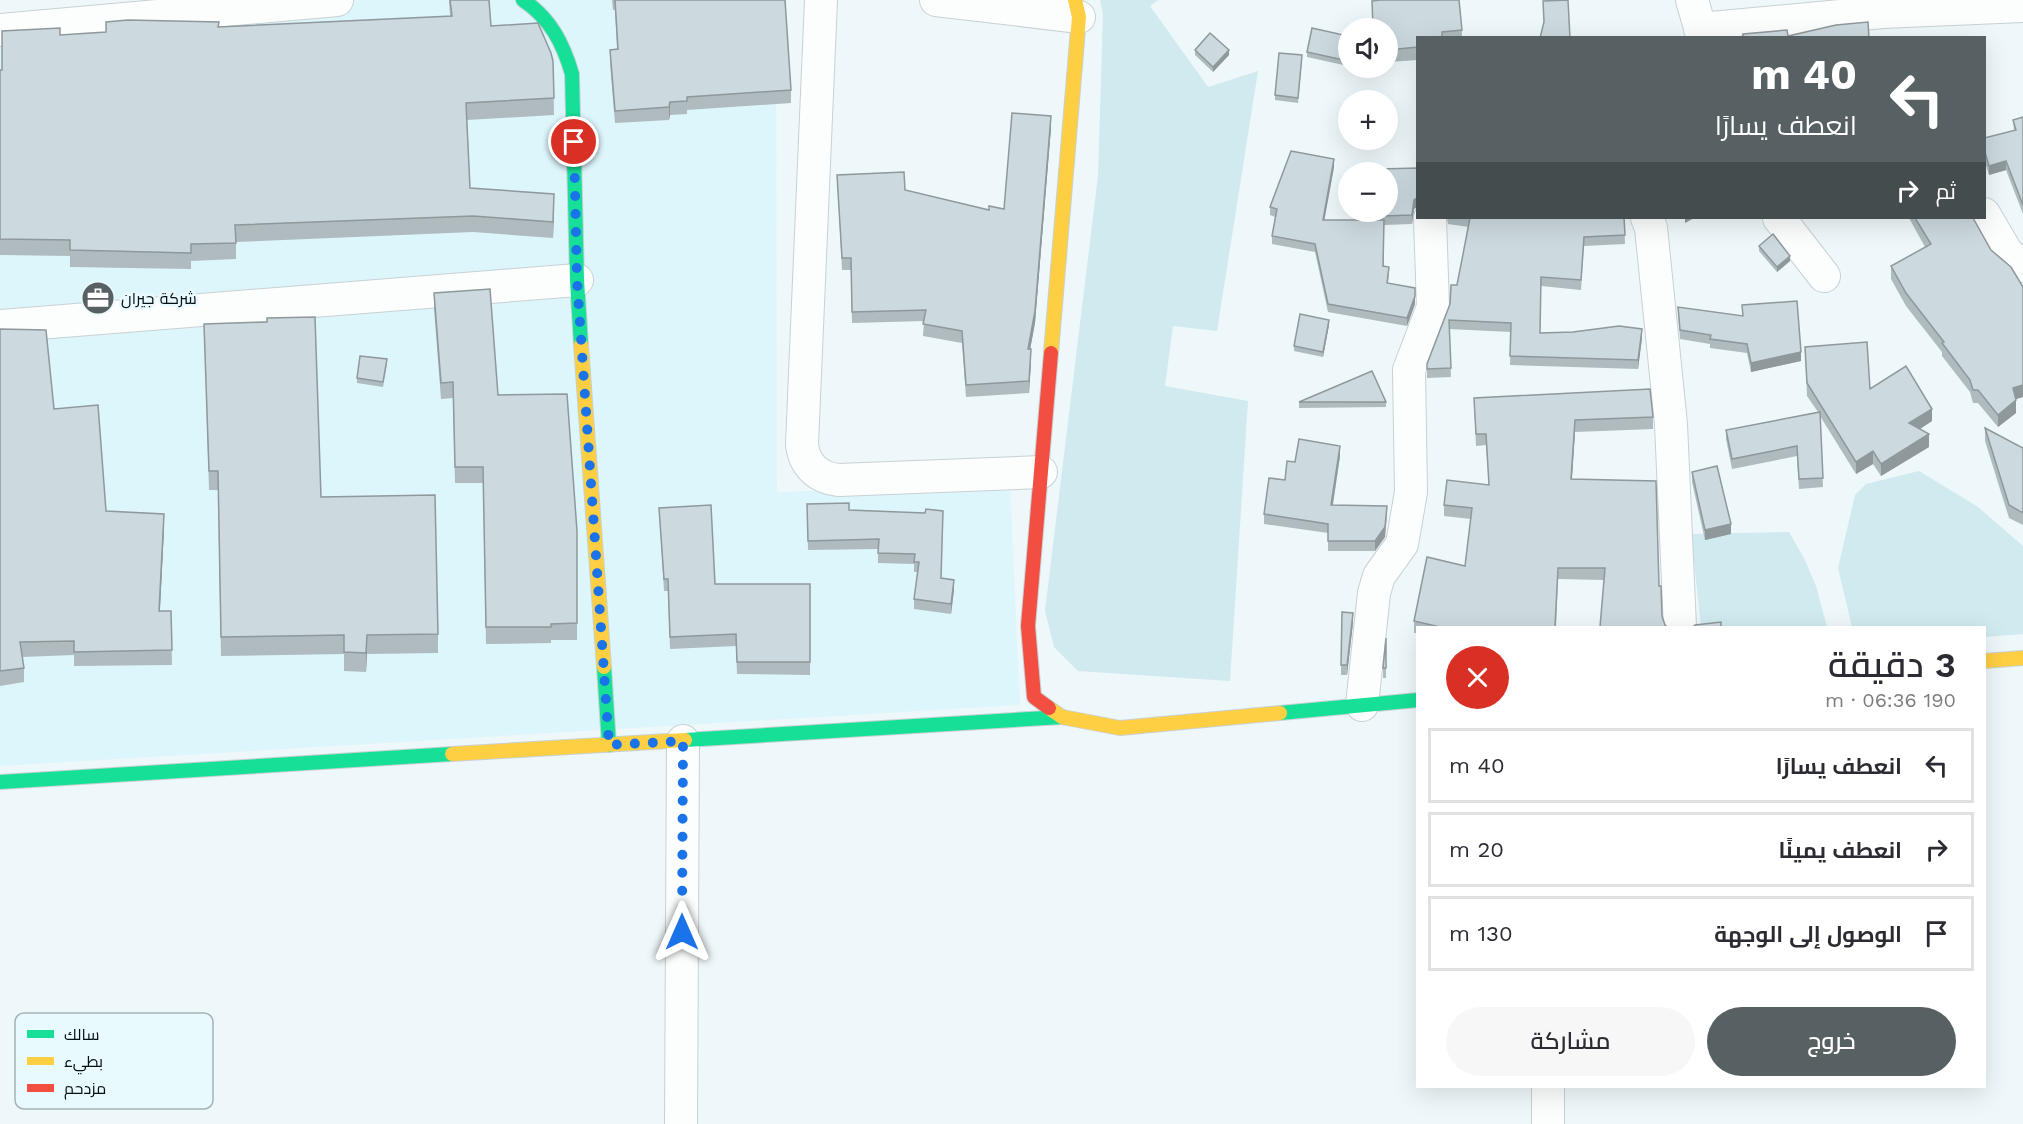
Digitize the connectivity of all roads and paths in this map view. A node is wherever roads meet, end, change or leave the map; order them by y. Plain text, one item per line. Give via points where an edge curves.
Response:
1 (337, 0) edge
2 (523, 0) edge
3 (821, 0) edge
4 (936, 0) edge
5 (2023, 6) edge
6 (1077, 9) edge
7 (1899, 15) edge
8 (1698, 22) edge
9 (0, 30) edge
10 (1986, 217) edge
11 (1430, 219) edge
12 (1647, 219) edge
13 (1780, 219) edge
14 (2023, 266) edge
15 (1824, 276) dead end
16 (577, 280) junction
17 (0, 326) edge
18 (1041, 472) junction
19 (1680, 626) edge
20 (2023, 658) edge
21 (1986, 661) edge
22 (1416, 700) edge
23 (1362, 705) junction
24 (1062, 717) junction
25 (683, 741) junction
26 (609, 745) junction
27 (0, 782) edge
28 (1548, 1088) edge
29 (681, 1124) edge
30 (1548, 1124) edge

1 - 9 street
2 - 16 street via 556,32 572,74
3 - 18 street via 802,444 806,460 823,477 839,480
4 - 6 street
5 - 7 street
6 - 18 street
7 - 8 street
10 - 14 street via 2007,254
11 - 23 street via 1433,307 1409,370 1411,492 1402,544 1379,576 1374,593
12 - 19 street via 1671,424
13 - 15 street
16 - 17 street
16 - 26 street
18 - 24 street via 1028,626 1034,697
20 - 21 street
22 - 23 street
23 - 24 street via 1120,728
24 - 25 street
25 - 26 street
25 - 29 street
26 - 27 street
28 - 30 street

